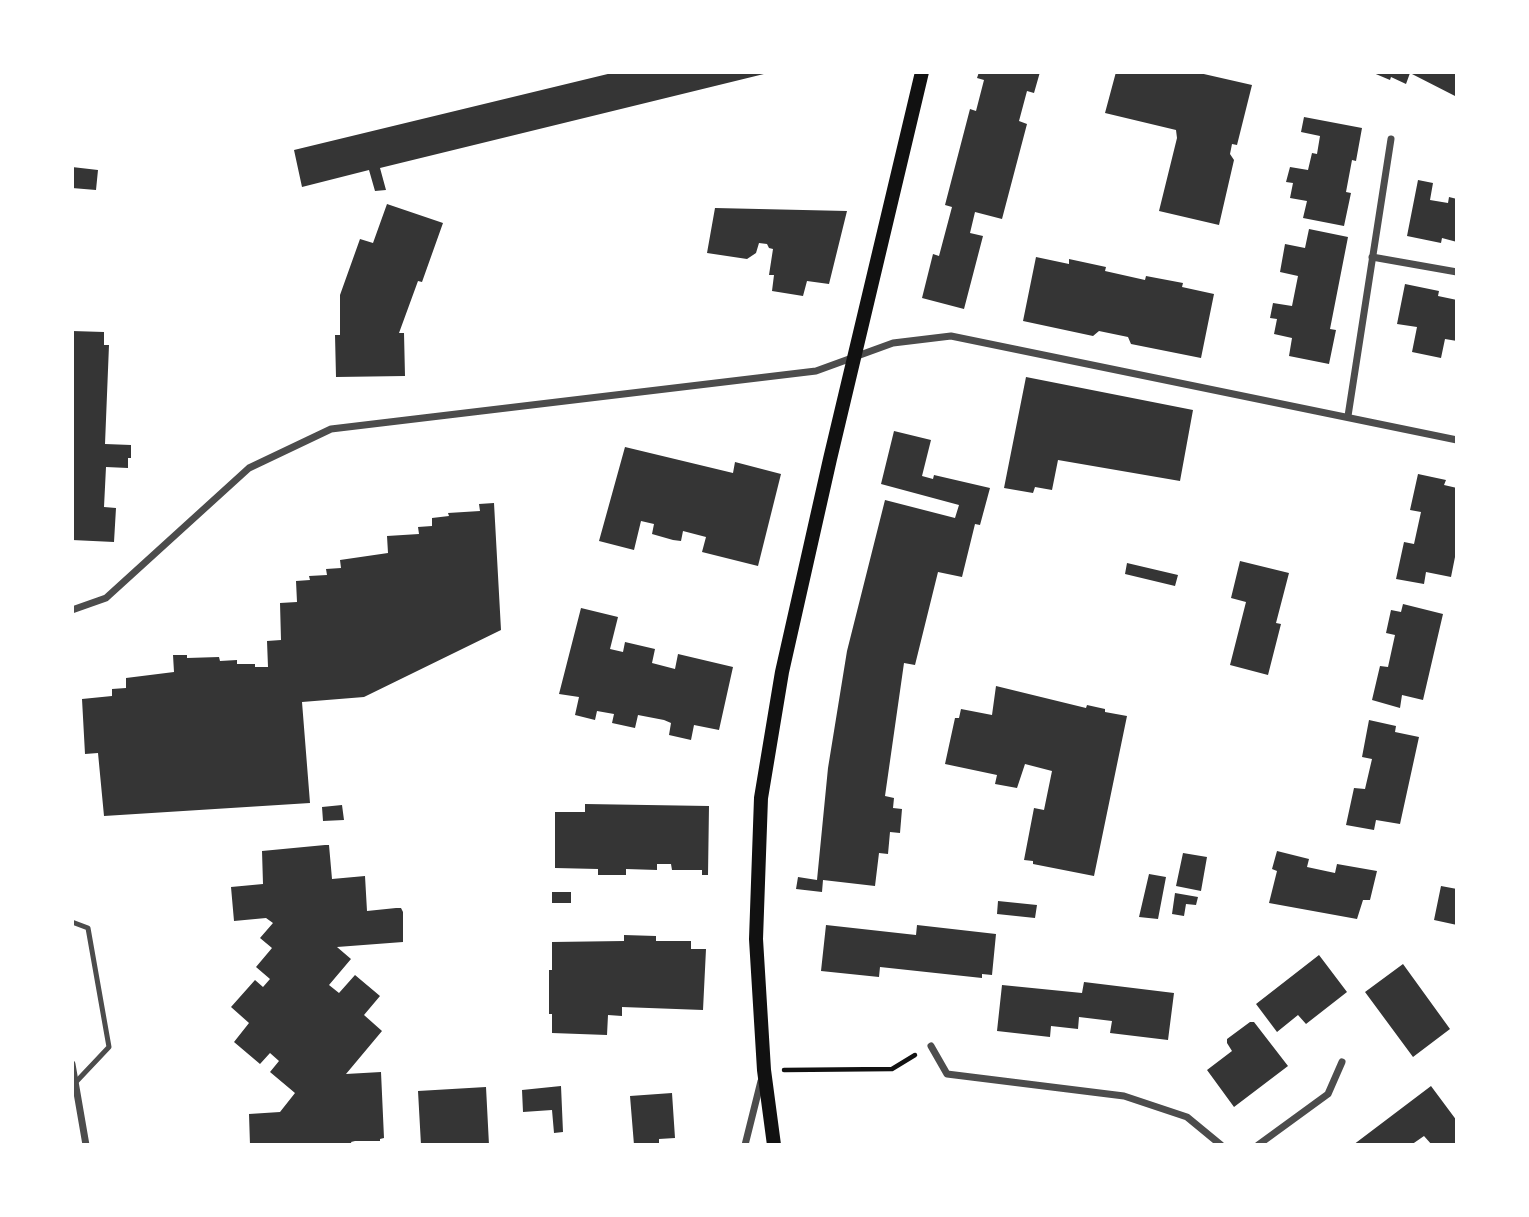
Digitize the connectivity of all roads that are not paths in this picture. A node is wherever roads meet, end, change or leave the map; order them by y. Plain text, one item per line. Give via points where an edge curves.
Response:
1 (922, 72) edge
2 (1391, 139) dead end
3 (1372, 257) junction
4 (1457, 272) edge
5 (855, 356) junction
6 (1348, 416) junction
7 (1457, 440) edge
8 (72, 610) edge
9 (72, 922) edge
10 (931, 1046) road end
11 (1342, 1062) dead end
12 (72, 1064) edge
13 (764, 1070) junction
14 (75, 1083) junction
15 (86, 1145) edge
16 (745, 1145) edge
17 (774, 1145) edge
18 (1222, 1145) edge
19 (1258, 1145) edge

1 - 5 main road
2 - 3 street
3 - 4 street
3 - 6 street
5 - 6 street via 893,342 951,336
5 - 8 street via 816,371 775,377 331,429 249,468 106,598
5 - 13 main road via 782,671 761,798 756,939
6 - 7 street
9 - 14 lane via 88,928 109,1047
10 - 18 street via 947,1074 1124,1096 1187,1117
11 - 19 street via 1328,1094
12 - 14 street
13 - 16 street
13 - 17 main road
14 - 15 street

